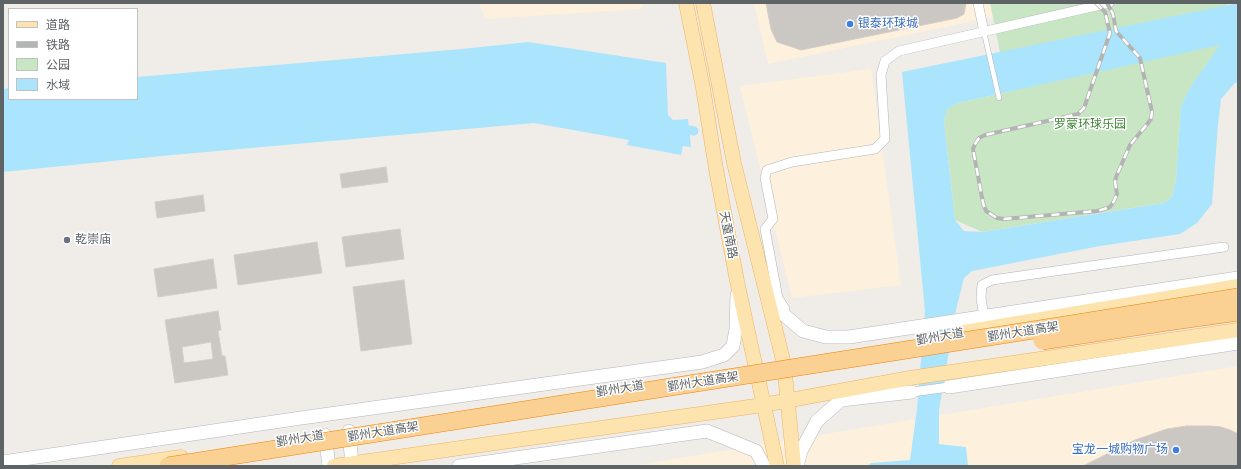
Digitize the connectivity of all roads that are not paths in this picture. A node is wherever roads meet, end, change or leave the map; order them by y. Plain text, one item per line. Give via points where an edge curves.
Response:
1 (686, 3) edge
2 (703, 3) edge
3 (978, 3) edge
4 (1109, 3) edge
5 (984, 32) junction
6 (1000, 98) dead end
7 (1224, 247) dead end
8 (763, 276) junction
9 (1238, 278) edge
10 (737, 281) junction
11 (1238, 286) edge
12 (1238, 297) edge
13 (1238, 312) edge
14 (984, 317) junction
15 (793, 322) junction
16 (960, 327) junction
17 (1238, 330) edge
18 (1238, 342) edge
19 (784, 364) junction
20 (756, 367) junction
21 (950, 387) joint
22 (912, 392) joint
23 (788, 400) junction
24 (763, 405) junction
25 (349, 431) junction
26 (325, 435) junction
27 (3, 462) edge
28 (352, 465) edge
29 (119, 466) edge
30 (168, 466) edge
31 (229, 466) edge
32 (329, 466) edge
33 (334, 466) edge
34 (459, 466) edge
35 (764, 466) edge
36 (777, 466) edge
37 (795, 466) edge

1 - 10 main road, 天童南路
2 - 8 main road via 744,209
3 - 5 street
4 - 5 street
5 - 6 lane
5 - 15 street via 899,51 885,60 881,75 885,140 875,149 792,162 768,170 765,178 773,219 765,229 778,298
7 - 14 street via 992,280 982,285
8 - 15 street via 767,295
8 - 19 main road
9 - 14 street
10 - 20 main road, 天童南路
10 - 27 street, 鄞州大道 via 733,346 724,355 702,362
11 - 16 main road, 鄞州大道
12 - 30 highway, 鄞州大道高架, bridge
13 - 31 highway, 鄞州大道高架, bridge
14 - 16 street
15 - 16 street via 803,331 826,337 849,338 917,328
16 - 19 main road, 鄞州大道 via 909,342
17 - 23 main road via 910,378
18 - 21 street
19 - 20 main road, 鄞州大道
19 - 23 main road
20 - 24 main road, 天童南路
20 - 25 main road, 鄞州大道
21 - 22 street
22 - 37 street via 841,400 817,421 800,451
23 - 24 main road
23 - 37 main road
24 - 28 main road
24 - 36 main road, 天童南路
25 - 26 main road, 鄞州大道
25 - 28 street
26 - 29 main road, 鄞州大道
26 - 32 street
28 - 33 main road
34 - 35 street via 707,432 756,451

